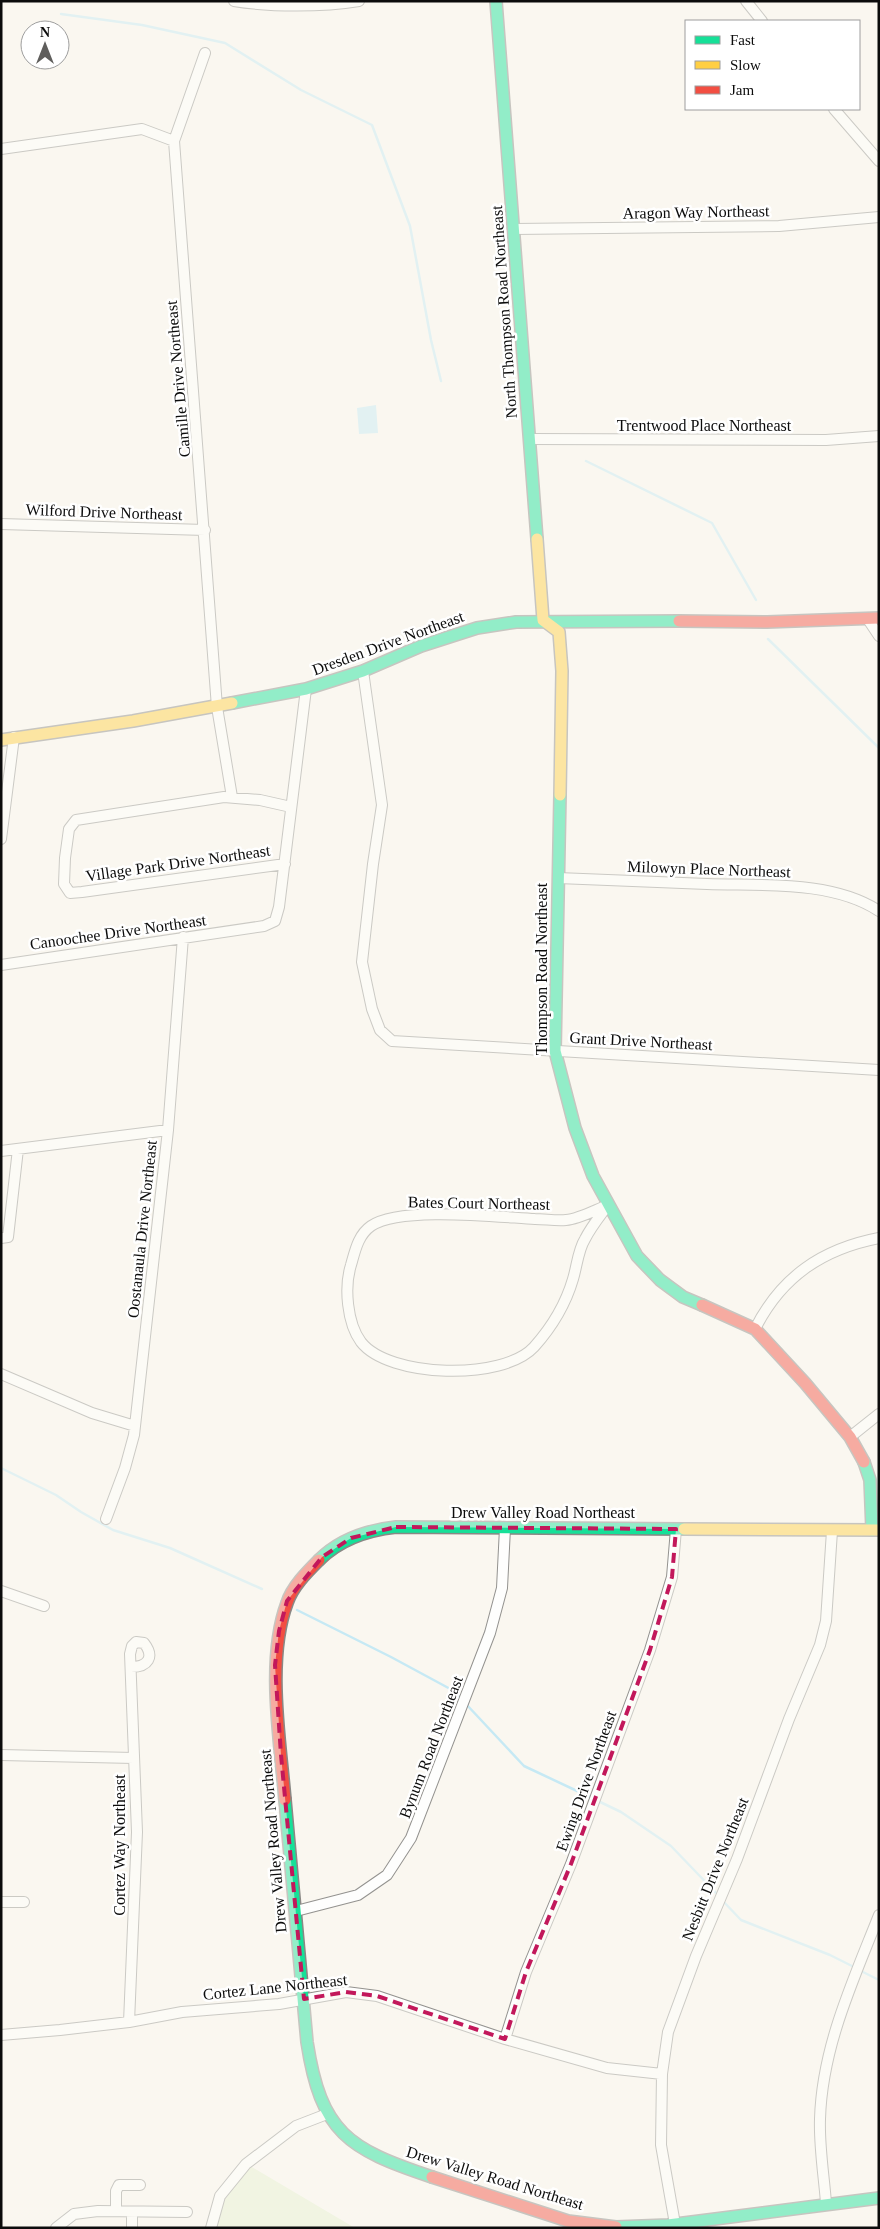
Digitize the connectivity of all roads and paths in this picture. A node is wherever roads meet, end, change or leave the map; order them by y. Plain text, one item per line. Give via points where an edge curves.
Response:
1 (234, 1) edge
2 (359, 1) edge
3 (496, 1) edge
4 (746, 1) edge
5 (761, 20) edge
6 (205, 53) dead end
7 (835, 110) edge
8 (174, 141) junction
9 (1, 150) edge
10 (879, 161) edge
11 (879, 217) edge
12 (514, 229) junction
13 (879, 436) edge
14 (530, 439) junction
15 (1, 524) edge
16 (205, 530) junction
17 (867, 618) junction
18 (879, 618) edge
19 (543, 620) junction
20 (879, 636) edge
21 (363, 671) junction
22 (306, 689) junction
23 (217, 707) junction
24 (14, 738) junction
25 (1, 740) edge
26 (232, 798) junction
27 (291, 807) junction
28 (1, 839) edge
29 (285, 864) junction
30 (558, 878) junction
31 (879, 911) edge
32 (183, 937) junction
33 (1, 965) edge
34 (555, 1051) junction
35 (879, 1070) edge
36 (168, 1130) junction
37 (18, 1149) junction
38 (1, 1151) edge
39 (608, 1205) junction
40 (1, 1238) edge
41 (879, 1238) edge
42 (755, 1329) junction
43 (1, 1374) edge
44 (879, 1414) edge
45 (134, 1426) junction
46 (850, 1437) junction
47 (106, 1520) dead end
48 (505, 1528) junction
49 (676, 1529) junction
50 (876, 1530) edge
51 (832, 1531) junction
52 (1, 1591) edge
53 (44, 1606) dead end
54 (131, 1667) dead end
55 (1, 1755) edge
56 (134, 1758) junction
57 (1, 1902) edge
58 (24, 1902) dead end
59 (296, 1911) junction
60 (879, 1915) edge
61 (304, 2000) junction
62 (129, 2022) junction
63 (1, 2034) edge
64 (505, 2039) junction
65 (662, 2074) junction
66 (327, 2114) junction
67 (140, 2185) dead end
68 (879, 2198) edge
69 (826, 2203) junction
70 (116, 2211) junction
71 (132, 2212) junction
72 (187, 2212) dead end
73 (676, 2224) junction
74 (56, 2228) edge
75 (132, 2228) edge
76 (211, 2228) edge

1 - 2 street via 342,4
3 - 12 street, North Thompson Road Northeast
4 - 5 street
6 - 8 street, Camille Drive Northeast
7 - 10 street
8 - 9 street via 142,129
8 - 16 street, Camille Drive Northeast
11 - 12 street, Aragon Way Northeast via 779,226
12 - 14 street, North Thompson Road Northeast
13 - 14 street, Trentwood Place Northeast via 826,440
14 - 19 street, North Thompson Road Northeast
15 - 16 street, Wilford Drive Northeast
16 - 23 street, Camille Drive Northeast
17 - 18 street, Dresden Drive Northeast
17 - 19 street, Dresden Drive Northeast via 766,622
17 - 20 street
19 - 21 street, Dresden Drive Northeast via 477,628 421,646
19 - 30 street, Thompson Road Northeast via 559,632 562,671
21 - 22 street, Dresden Drive Northeast
21 - 34 street, Grant Drive Northeast via 382,805 362,962 380,1030 392,1041
22 - 23 street, Dresden Drive Northeast
22 - 27 street
23 - 24 street, Dresden Drive Northeast
23 - 26 street, Camille Drive Northeast
24 - 25 street, Dresden Drive Northeast
24 - 28 street
26 - 27 street, Village Park Drive Northeast
26 - 29 street, Village Park Drive Northeast via 214,798 76,820 69,829 64,884 70,893 82,892
27 - 29 street
29 - 32 street, Canoochee Drive Northeast via 275,921 264,926
30 - 31 street, Milowyn Place Northeast via 829,891 858,899
30 - 34 street, Thompson Road Northeast
32 - 33 street, Canoochee Drive Northeast
32 - 36 street, Oostanaula Drive Northeast
34 - 35 street, Grant Drive Northeast
34 - 39 street, Thompson Road Northeast via 575,1128
36 - 37 street
36 - 45 street, Oostanaula Drive Northeast
37 - 38 street
37 - 40 street via 8,1237
39 - 39 street, Bates Court Northeast via 566,1220 419,1214 390,1218 371,1226 359,1238 349,1271 348,1304 362,1342 381,1356 416,1369 457,1371 486,1369 507,1363 532,1349 554,1322 572,1281 584,1240
39 - 42 street, Thompson Road Northeast via 637,1256 660,1280 683,1297
41 - 42 street via 842,1247 812,1263 789,1280 766,1307
42 - 46 street, Thompson Road Northeast
43 - 45 street via 92,1413
44 - 46 street
45 - 47 street, Oostanaula Drive Northeast via 131,1451
46 - 50 street, Thompson Road Northeast via 870,1480
48 - 49 street, Drew Valley Road Northeast
48 - 59 street, Bynum Road Northeast via 502,1588 490,1633 411,1838 387,1875 358,1894
48 - 59 street, Drew Valley Road Northeast via 375,1529 351,1538 322,1557 287,1601 278,1631 275,1665
49 - 51 street, Drew Valley Road Northeast
49 - 64 street, Ewing Drive Northeast via 672,1577 650,1650 571,1864 526,1972
50 - 51 street, Drew Valley Road Northeast
51 - 65 street, Nesbitt Drive Northeast via 826,1621 820,1645 668,2032
52 - 53 street
54 - 56 street, Cortez Way Northeast
55 - 56 street
56 - 62 street, Cortez Way Northeast via 137,1832
57 - 58 street
59 - 61 street, Drew Valley Road Northeast
60 - 69 street via 829,2048 823,2080 820,2120
61 - 62 street, Cortez Lane Northeast via 182,2012
61 - 64 street, Cortez Lane Northeast via 346,1992 377,1996
61 - 66 street, Drew Valley Road Northeast via 312,2077
62 - 63 street, Cortez Lane Northeast
64 - 65 street, Cortez Lane Northeast via 607,2068
65 - 73 street, Nesbitt Drive Northeast via 661,2145
66 - 73 street, Drew Valley Road Northeast via 355,2145 386,2160 569,2221 630,2227
66 - 76 street via 296,2126 246,2164 220,2196
67 - 70 street via 119,2185
68 - 69 street, Drew Valley Road Northeast
69 - 73 street, Drew Valley Road Northeast
70 - 71 street
70 - 74 street via 74,2214
71 - 72 street
71 - 75 street

